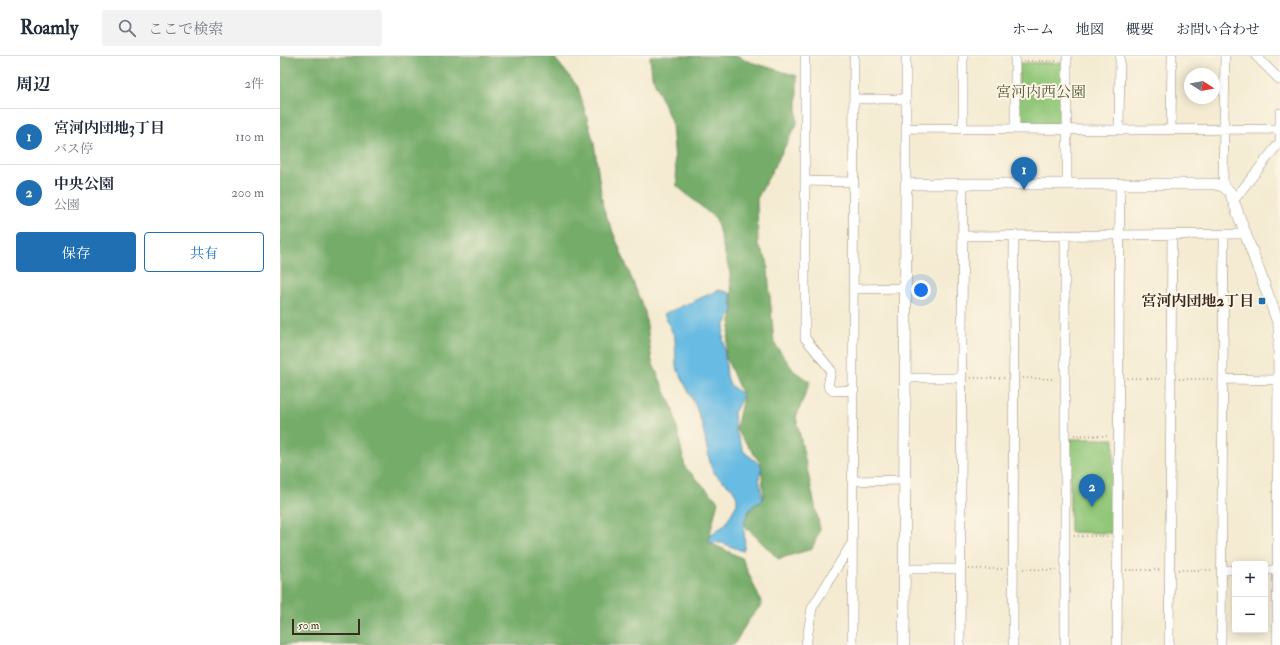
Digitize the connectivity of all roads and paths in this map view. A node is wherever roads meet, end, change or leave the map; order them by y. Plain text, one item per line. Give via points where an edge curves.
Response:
1 (805, 56) edge
2 (854, 56) edge
3 (906, 56) edge
4 (963, 56) edge
5 (1120, 56) edge
6 (1172, 56) edge
7 (1225, 56) edge
8 (1256, 56) edge
9 (1015, 58) edge
10 (1067, 58) edge
11 (1280, 80) edge
12 (854, 99) junction
13 (906, 99) junction
14 (1280, 113) edge
15 (906, 128) junction
16 (963, 128) junction
17 (1015, 129) junction
18 (1067, 129) junction
19 (1279, 129) junction
20 (1119, 130) junction
21 (1171, 130) junction
22 (1225, 130) junction
23 (1280, 142) edge
24 (805, 181) junction
25 (853, 182) junction
26 (906, 184) junction
27 (963, 184) junction
28 (1067, 184) junction
29 (1120, 184) junction
30 (1223, 186) junction
31 (1233, 201) junction
32 (1172, 234) junction
33 (1224, 234) junction
34 (1246, 234) junction
35 (1014, 235) junction
36 (1065, 235) junction
37 (1119, 235) junction
38 (963, 236) junction
39 (905, 288) junction
40 (854, 289) junction
41 (905, 378) junction
42 (962, 378) junction
43 (1119, 378) junction
44 (1165, 379) dead end
45 (1176, 379) dead end
46 (1223, 380) junction
47 (1279, 380) edge
48 (854, 390) junction
49 (1280, 422) edge
50 (1065, 436) junction
51 (1118, 436) junction
52 (905, 480) junction
53 (853, 481) junction
54 (1065, 536) junction
55 (1118, 536) junction
56 (852, 543) junction
57 (904, 569) junction
58 (961, 569) junction
59 (1118, 570) junction
60 (1164, 570) dead end
61 (1174, 570) dead end
62 (1222, 570) junction
63 (1232, 570) edge
64 (1268, 570) edge
65 (1278, 570) junction
66 (1279, 630) edge
67 (806, 645) edge
68 (852, 645) edge
69 (904, 645) edge
70 (960, 645) edge
71 (1013, 645) edge
72 (1065, 645) edge
73 (1117, 645) edge
74 (1169, 645) edge
75 (1221, 645) edge
76 (1278, 645) edge

1 - 24 street
2 - 12 street
3 - 13 street
4 - 16 street
5 - 20 street
6 - 21 street
7 - 22 street
8 - 11 street
9 - 10 path
9 - 17 street
10 - 18 street
12 - 13 street
12 - 25 street
13 - 15 street
14 - 19 street
15 - 16 street
15 - 26 street
16 - 17 street
17 - 18 street
18 - 20 street
18 - 28 street
19 - 22 street
19 - 23 street
20 - 21 street
21 - 22 street
22 - 30 street
23 - 31 street
24 - 25 street
24 - 48 street via 805,338 831,370 828,386 833,390
25 - 40 street
26 - 27 street
26 - 39 street
27 - 28 street
27 - 38 street
28 - 29 street
29 - 30 street
29 - 37 street
30 - 31 street via 1230,192
31 - 34 street
32 - 33 street
32 - 37 street
32 - 74 street
33 - 34 street
33 - 46 street
34 - 47 street via 1280,325
35 - 36 street
35 - 38 street
35 - 71 street
36 - 37 street
36 - 50 street
37 - 43 street
38 - 42 street
39 - 40 street
39 - 41 street
40 - 48 street
41 - 42 street
41 - 52 street
42 - 58 street
43 - 44 path
43 - 51 street
45 - 46 path
46 - 47 street
46 - 62 street
47 - 49 street
48 - 53 street
49 - 65 street
50 - 51 path
50 - 54 street
51 - 55 street
52 - 53 street
52 - 57 street
53 - 56 street
54 - 55 path
54 - 72 street
55 - 59 street
56 - 67 street via 812,608
56 - 68 street
57 - 58 street
57 - 69 street
58 - 70 street
59 - 60 path
59 - 73 street
61 - 62 path
62 - 63 street
62 - 75 street
64 - 65 street
65 - 66 street
66 - 76 street

